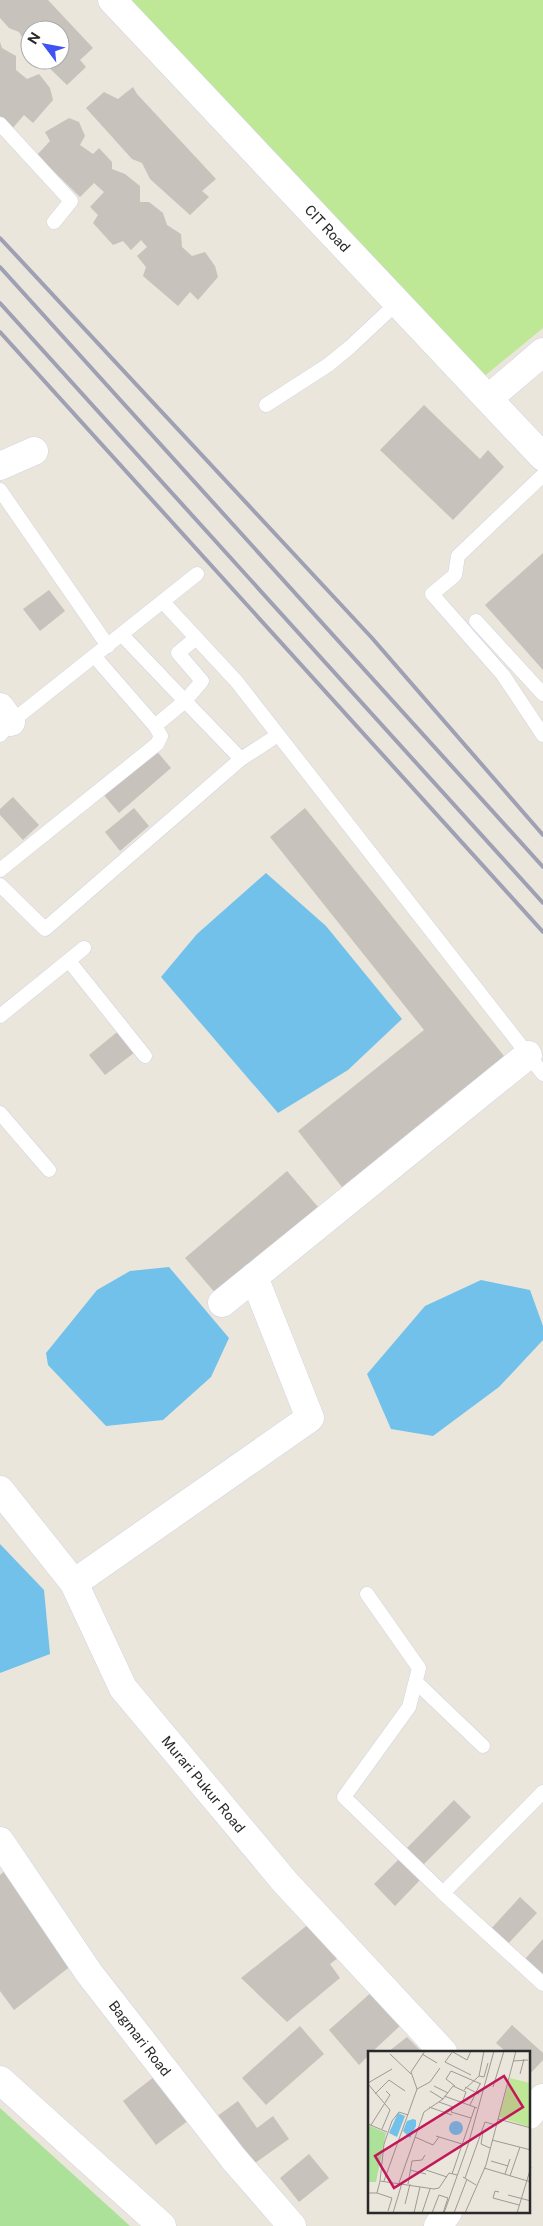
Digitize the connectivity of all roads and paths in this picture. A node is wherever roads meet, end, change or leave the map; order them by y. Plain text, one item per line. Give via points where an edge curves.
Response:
1 (112, 0) edge
2 (0, 124) edge
3 (54, 222) dead end
4 (397, 303) junction
5 (543, 352) edge
6 (488, 399) junction
7 (266, 405) dead end
8 (34, 451) dead end
9 (543, 458) edge
10 (0, 466) edge
11 (543, 475) edge
12 (0, 490) edge
13 (197, 574) dead end
14 (163, 602) junction
15 (476, 621) dead end
16 (122, 634) junction
17 (196, 638) junction
18 (108, 646) junction
19 (95, 657) junction
20 (543, 694) edge
21 (185, 701) junction
22 (4, 721) edge
23 (155, 726) junction
24 (278, 735) junction
25 (543, 735) edge
26 (241, 759) junction
27 (0, 870) edge
28 (0, 885) edge
29 (84, 948) dead end
30 (69, 961) junction
31 (0, 1016) edge
32 (145, 1056) dead end
33 (535, 1064) edge
34 (0, 1113) edge
35 (48, 1170) dead end
36 (254, 1277) junction
37 (222, 1304) dead end
38 (0, 1490) edge
39 (74, 1583) junction
40 (366, 1594) dead end
41 (416, 1682) junction
42 (483, 1746) dead end
43 (543, 1792) edge
44 (0, 1841) edge
45 (443, 1893) junction
46 (543, 1984) edge
47 (442, 2051) edge
48 (0, 2080) edge
49 (447, 2214) edge
50 (162, 2226) edge
51 (292, 2226) edge
52 (438, 2226) edge

1 - 4 street, CIT Road
2 - 3 lane via 71,201
4 - 6 street, CIT Road
4 - 7 lane via 328,365
5 - 6 street
6 - 9 street, CIT Road
8 - 10 street
11 - 25 lane via 458,556 455,574 432,594 503,676
12 - 18 lane
13 - 14 lane
14 - 16 lane
14 - 17 lane
15 - 20 lane
16 - 18 lane
16 - 21 lane
17 - 21 lane via 178,653 202,681
17 - 24 lane via 237,682
18 - 19 lane
19 - 22 lane
19 - 23 lane
21 - 23 lane
21 - 26 lane
23 - 27 lane via 161,736 157,744
24 - 26 lane
24 - 33 lane
26 - 28 lane via 45,929
29 - 30 lane
30 - 31 lane
30 - 32 lane
33 - 36 street
34 - 35 lane
36 - 37 street
36 - 39 street via 310,1418
38 - 39 street, Murari Pukur Road
39 - 47 street, Murari Pukur Road via 123,1688 285,1882
40 - 41 lane via 419,1668
41 - 42 lane
41 - 45 lane via 409,1707 344,1797
43 - 45 lane
44 - 51 street, Bagmari Road via 90,1974 233,2158
45 - 46 lane
48 - 50 street
49 - 52 street

